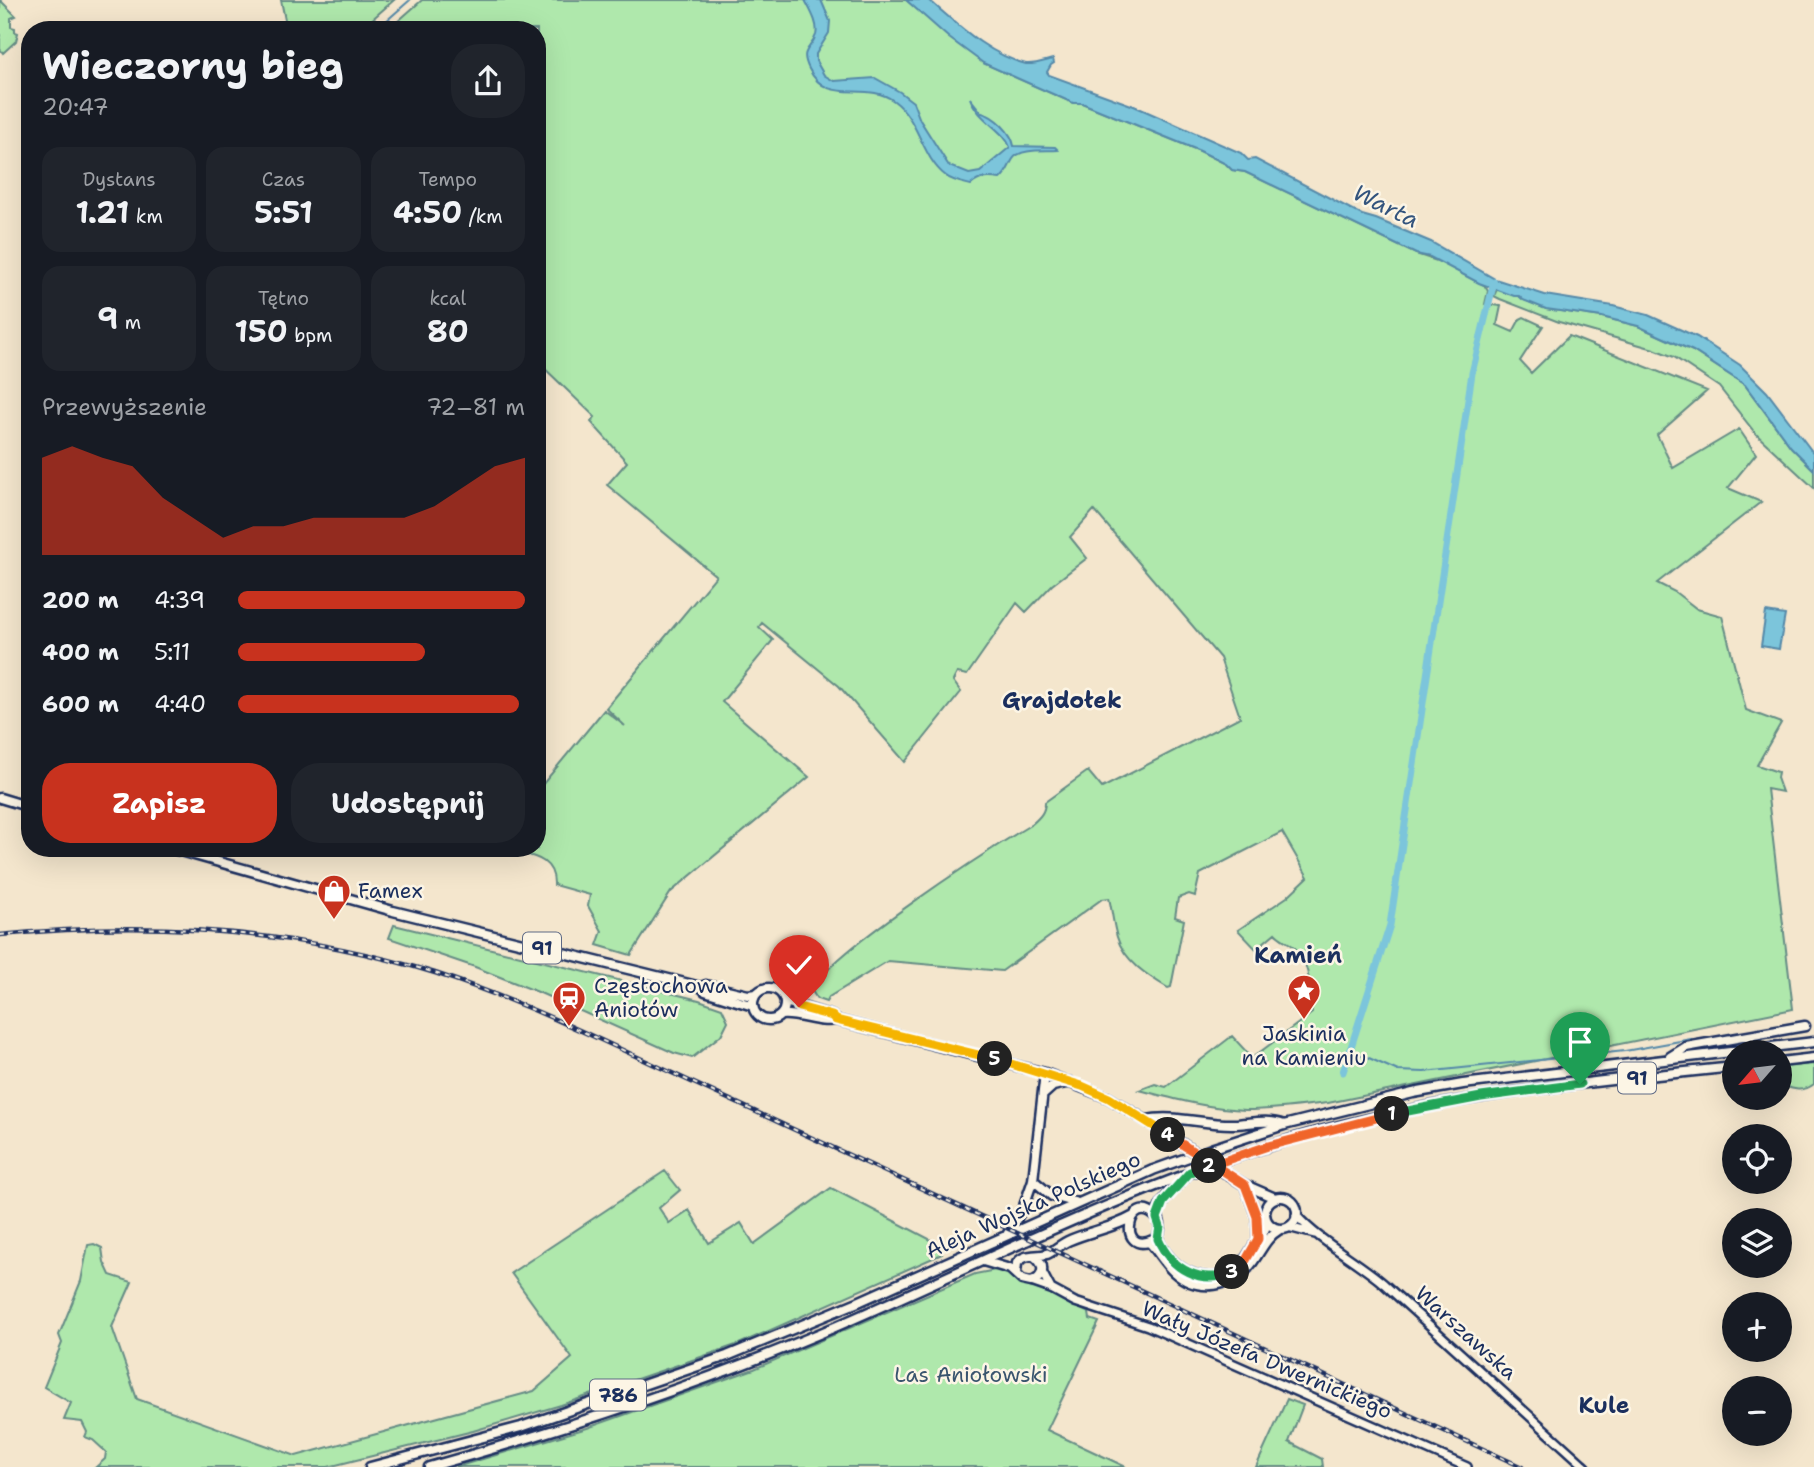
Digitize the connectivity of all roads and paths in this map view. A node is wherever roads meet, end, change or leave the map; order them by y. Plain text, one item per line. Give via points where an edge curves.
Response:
1 (0, 798) edge
2 (21, 804) edge
3 (201, 857) edge
4 (701, 987) junction
5 (756, 994) junction
6 (785, 1002) junction
7 (753, 1006) junction
8 (781, 1016) junction
9 (836, 1020) junction
10 (1805, 1026) dead end
11 (1814, 1042) edge
12 (1814, 1058) edge
13 (1667, 1059) junction
14 (1792, 1061) edge
15 (1722, 1068) edge
16 (1045, 1073) junction
17 (1072, 1082) junction
18 (1043, 1095) junction
19 (1146, 1120) junction
20 (1284, 1125) junction
21 (1190, 1172) junction
22 (1033, 1180) junction
23 (1247, 1189) junction
24 (1275, 1198) junction
25 (1078, 1203) junction
26 (1265, 1209) junction
27 (1296, 1215) junction
28 (1132, 1217) junction
29 (1157, 1218) junction
30 (1267, 1222) junction
31 (1111, 1227) junction
32 (1284, 1228) junction
33 (1130, 1233) junction
34 (1315, 1234) junction
35 (1007, 1235) junction
36 (1158, 1235) junction
37 (1258, 1239) junction
38 (1149, 1242) junction
39 (1047, 1254) junction
40 (1035, 1257) junction
41 (983, 1261) junction
42 (1042, 1270) junction
43 (1016, 1273) junction
44 (1031, 1282) junction
45 (1051, 1289) junction
46 (370, 1467) edge
47 (429, 1467) edge
48 (1467, 1467) edge
49 (1586, 1467) edge

1 - 2 main road
3 - 4 main road, 91 via 393,911
4 - 5 main road, 91
4 - 7 main road, 91
5 - 6 main road, 91 via 776,989
5 - 7 main road
6 - 8 main road
6 - 9 main road, 91
7 - 8 main road, 91 via 765,1020
8 - 9 main road, 91
9 - 16 main road, 91
10 - 13 main road via 1686,1047
11 - 13 main road, Aleja Wojska Polskiego / 91
12 - 14 main road
13 - 20 main road, Aleja Wojska Polskiego / 91 via 1463,1084
15 - 21 main road, Aleja Wojska Polskiego / 91 via 1419,1108 1292,1139
16 - 17 main road, 91
16 - 18 main road
17 - 18 main road via 1053,1086
17 - 19 main road, 91
18 - 22 main road
19 - 20 main road via 1272,1121
19 - 23 main road, 91, bridge
20 - 25 main road, Aleja Wojska Polskiego via 1153,1170
21 - 29 main road via 1163,1202
21 - 41 main road, Aleja Wojska Polskiego
22 - 25 main road via 1052,1196
22 - 35 main road
23 - 24 main road, 91
23 - 26 main road, 91
23 - 37 main road via 1257,1217
24 - 26 main road
24 - 27 main road, 91 via 1290,1200
25 - 35 main road, Aleja Wojska Polskiego
26 - 30 main road
27 - 32 main road
27 - 34 street, Warszawska
28 - 29 main road via 1144,1211
28 - 31 main road
28 - 33 main road
29 - 36 main road
30 - 32 main road
30 - 37 main road
31 - 33 main road
31 - 39 main road via 1069,1240
32 - 34 street, Warszawska
32 - 38 main road via 1272,1233 1241,1275 1217,1285 1196,1284 1181,1277
33 - 38 main road via 1136,1240
34 - 49 street, Warszawska via 1384,1284
35 - 46 main road, Aleja Wojska Polskiego / 786 via 727,1356 520,1427
36 - 37 main road via 1172,1260 1205,1277 1224,1275 1238,1267
36 - 38 main road
39 - 40 main road
39 - 42 main road
40 - 42 main road
40 - 43 main road via 1019,1260
41 - 43 main road
41 - 47 main road, Aleja Wojska Polskiego / 786 via 810,1338 680,1389
42 - 44 main road
42 - 45 street
43 - 44 main road
44 - 45 street, Wały Józefa Dwernickiego
45 - 48 street, Wały Józefa Dwernickiego via 1075,1302 1148,1326

